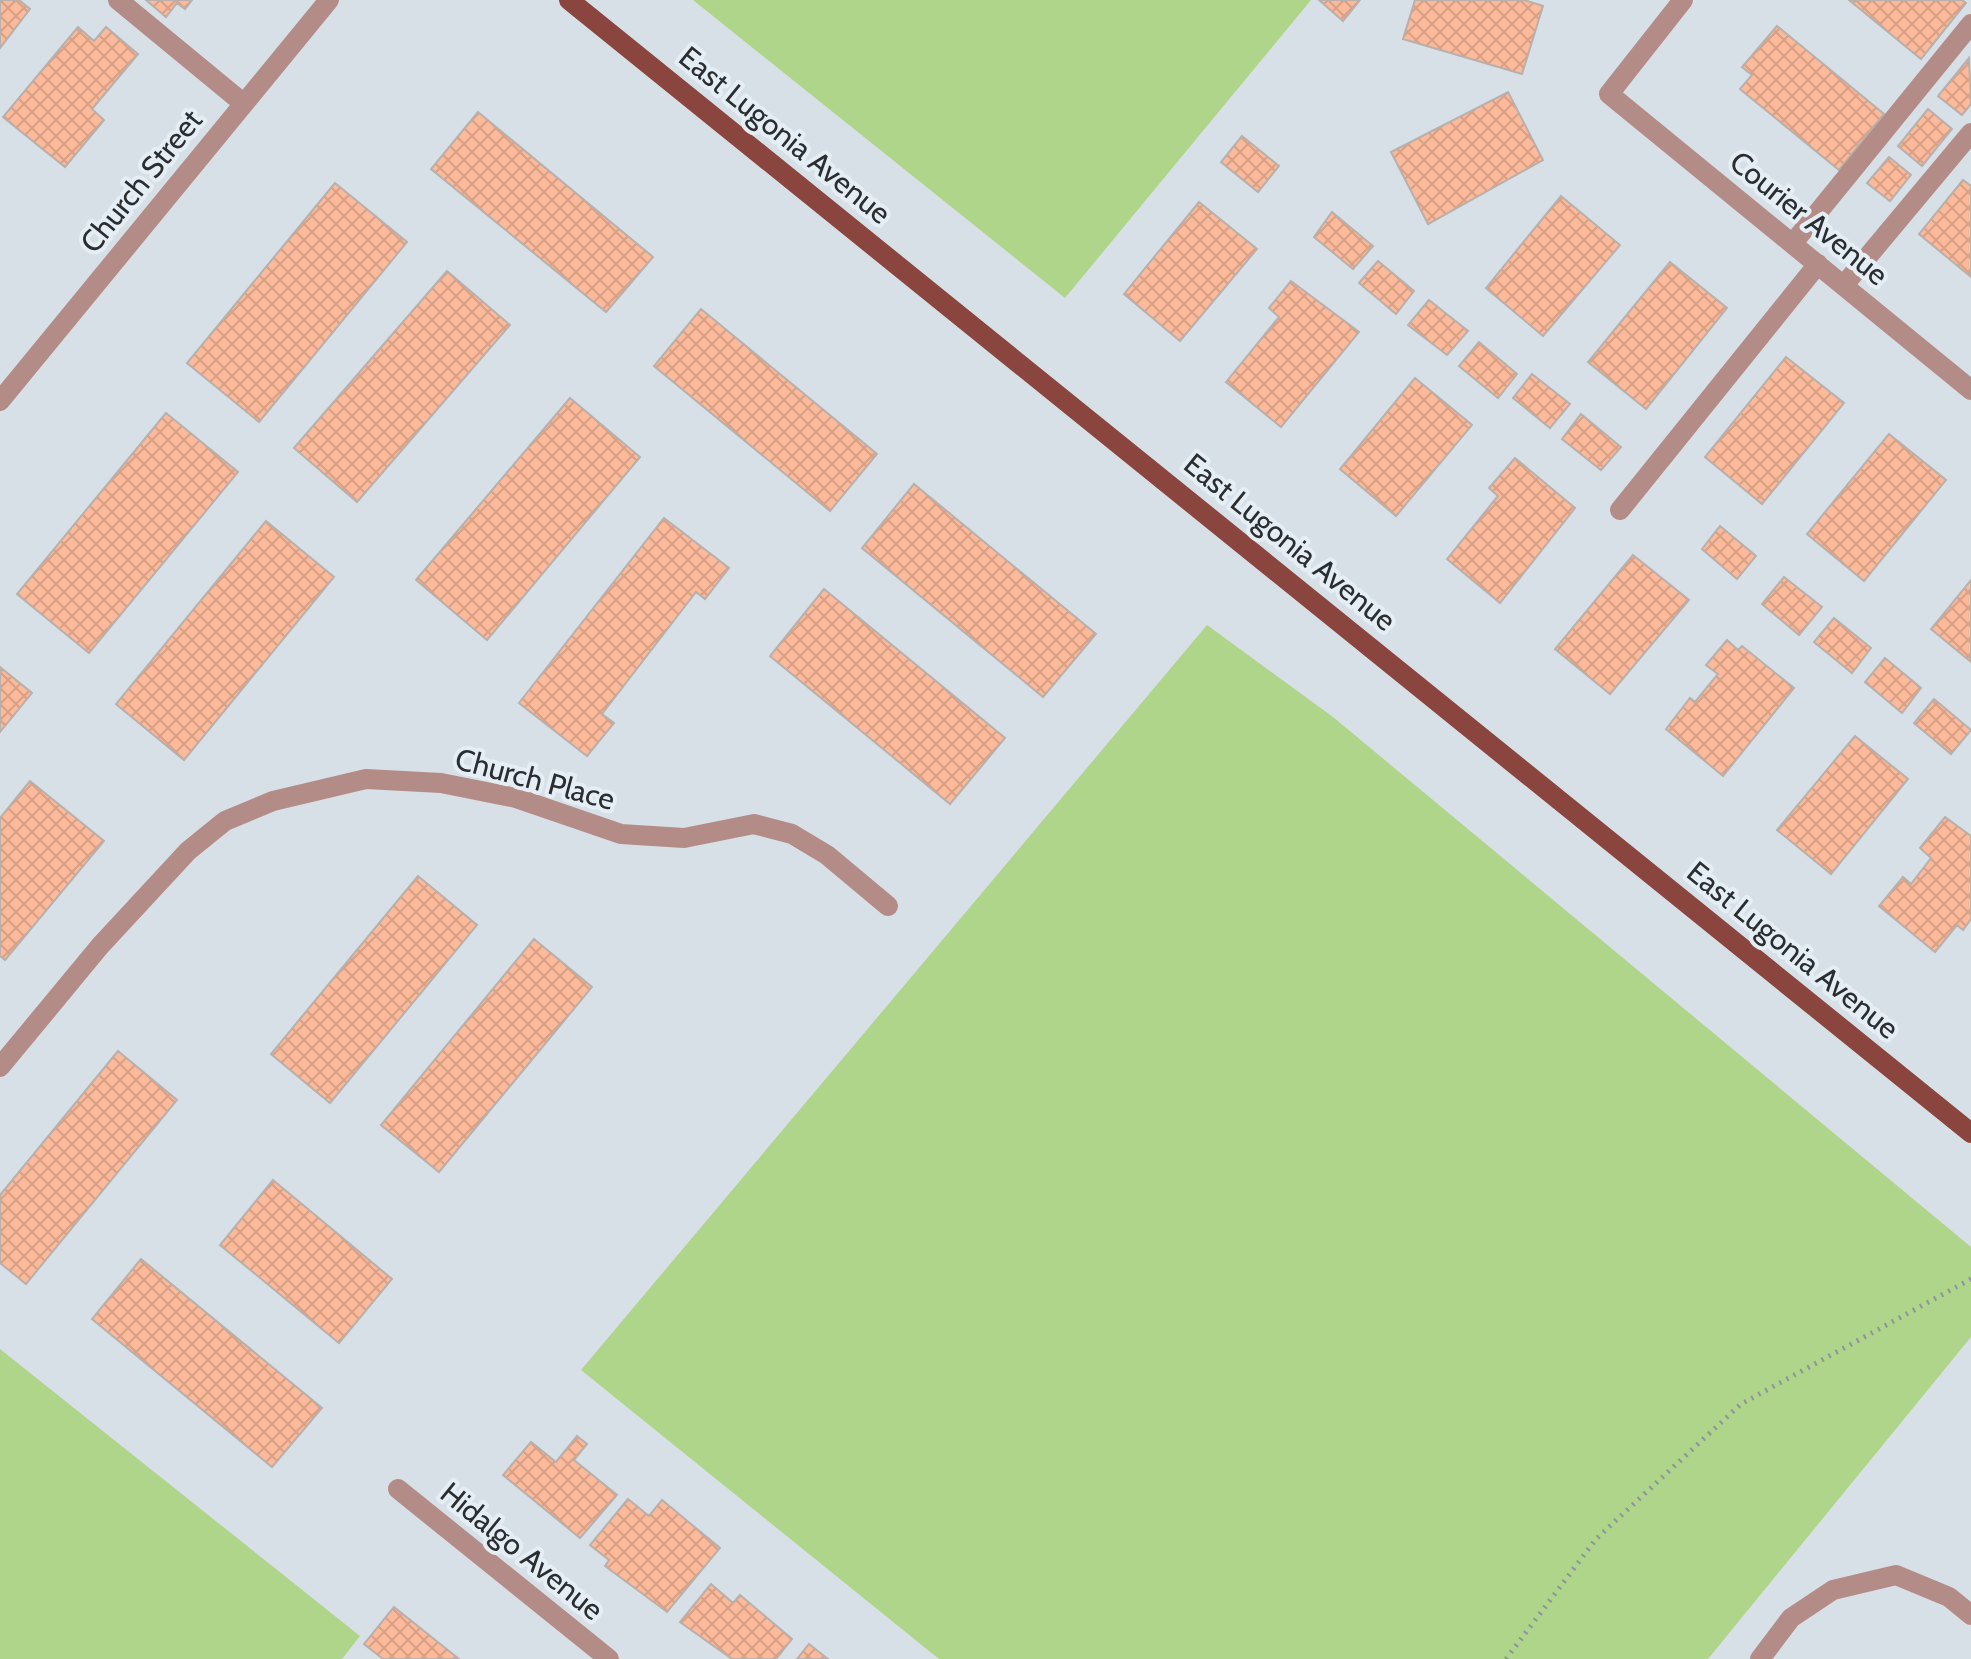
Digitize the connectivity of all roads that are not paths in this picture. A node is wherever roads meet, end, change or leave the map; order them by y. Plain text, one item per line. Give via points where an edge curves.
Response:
1 (118, 0) edge
2 (329, 0) edge
3 (569, 0) edge
4 (1683, 0) edge
5 (1971, 24) edge
6 (243, 103) junction
7 (1971, 133) edge
8 (1793, 243) junction
9 (1818, 264) junction
10 (1844, 285) junction
11 (1971, 390) edge
12 (0, 401) edge
13 (1620, 510) dead end
14 (888, 906) dead end
15 (3, 1057) edge
16 (1971, 1133) edge
17 (398, 1489) dead end
18 (1971, 1615) edge
19 (609, 1659) edge
20 (1760, 1659) edge

1 - 6 street
2 - 6 street, Church Street
3 - 16 main road, East Lugonia Avenue
4 - 8 street, Courier Avenue via 1609,94
5 - 8 street
6 - 12 street, Church Street
7 - 10 street
8 - 9 street, Courier Avenue
9 - 10 street, Courier Avenue
9 - 13 street
10 - 11 street, Courier Avenue
14 - 15 street, Church Place via 827,855 792,834 754,824 684,838 621,834 516,798 441,783 366,779 273,801 225,821 168,872
17 - 19 street, Hidalgo Avenue
18 - 20 street via 1949,1597 1896,1575 1833,1590 1791,1618

